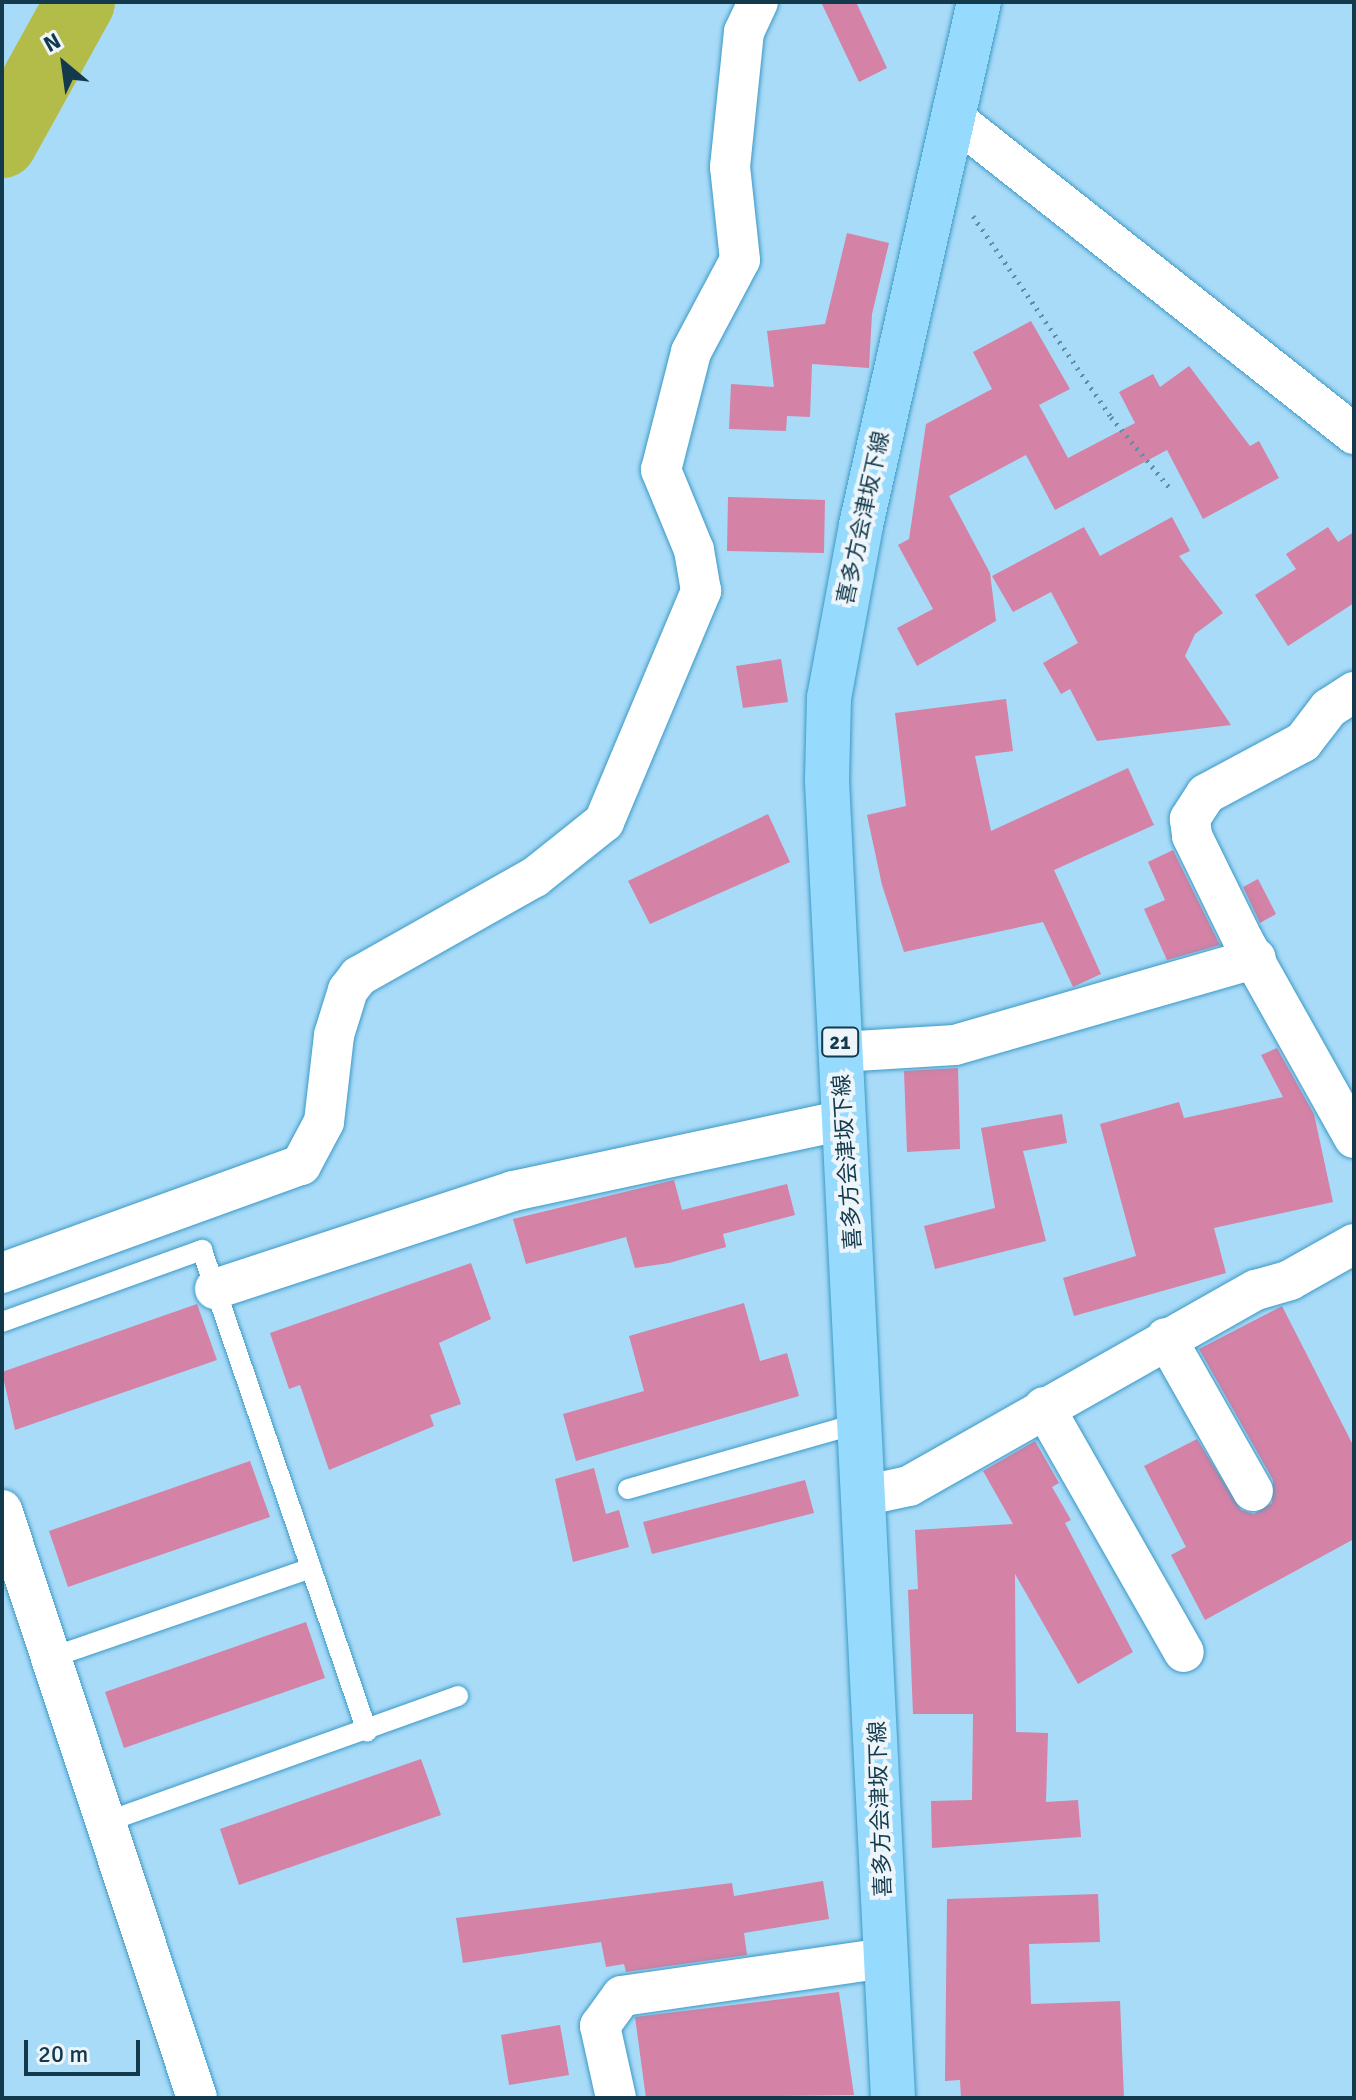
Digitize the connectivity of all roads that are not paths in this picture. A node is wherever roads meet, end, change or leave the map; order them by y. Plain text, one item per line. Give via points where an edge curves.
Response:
1 (758, 2) edge
2 (976, 3) edge
3 (956, 120) junction
4 (1354, 434) edge
5 (1354, 692) edge
6 (1256, 958) junction
7 (840, 1052) junction
8 (844, 1120) junction
9 (1354, 1138) edge
10 (1354, 1244) edge
11 (2, 1273) edge
12 (215, 1289) junction
13 (2, 1322) edge
14 (1166, 1338) junction
15 (1044, 1407) junction
16 (863, 1422) junction
17 (628, 1489) dead end
18 (1253, 1491) dead end
19 (867, 1495) junction
20 (2, 1510) edge
21 (311, 1568) junction
22 (1184, 1652) dead end
23 (50, 1658) junction
24 (458, 1696) dead end
25 (367, 1731) junction
26 (106, 1822) junction
27 (886, 1958) junction
28 (197, 2098) edge
29 (616, 2098) edge
30 (893, 2098) edge

1 - 11 street via 741,48 730,167 740,260 691,352 661,470 694,550 701,591 604,822 535,877 359,976 334,1035 324,1122 301,1165
2 - 3 main road, 喜多方会津坂下線 / 21
3 - 4 street
3 - 7 main road, 喜多方会津坂下線 / 21 via 867,496 829,698
5 - 6 street via 1329,708 1303,742 1194,806 1192,836
6 - 7 street via 955,1045
6 - 9 street
7 - 8 main road, 喜多方会津坂下線 / 21
8 - 12 street via 513,1191
8 - 16 main road, 喜多方会津坂下線 / 21
10 - 14 street
12 - 13 lane via 202,1250
12 - 21 lane
14 - 15 street
14 - 18 street
15 - 19 street via 909,1486
15 - 22 street
16 - 17 lane
16 - 19 main road, 喜多方会津坂下線 / 21
19 - 27 main road, 喜多方会津坂下線 / 21
20 - 23 street
21 - 23 lane
21 - 25 lane
23 - 26 street
24 - 25 lane
25 - 26 lane
26 - 28 street
27 - 29 street via 622,1996 600,2026
27 - 30 main road, 喜多方会津坂下線 / 21

